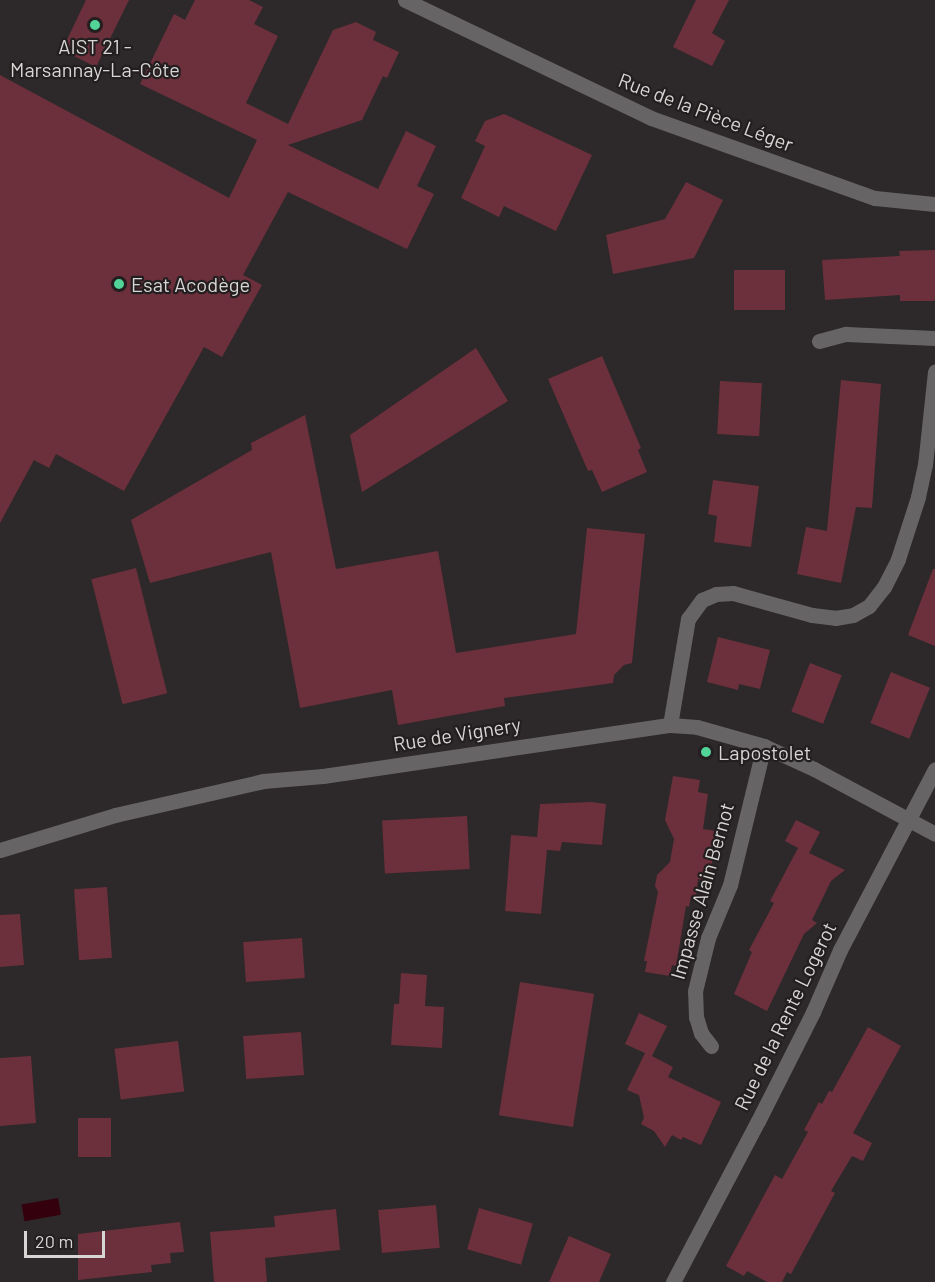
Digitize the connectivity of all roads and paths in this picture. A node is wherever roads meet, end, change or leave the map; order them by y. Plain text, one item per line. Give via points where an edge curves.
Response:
1 (405, 0) edge
2 (935, 204) edge
3 (935, 338) edge
4 (819, 341) dead end
5 (935, 372) edge
6 (670, 725) junction
7 (764, 746) junction
8 (935, 769) edge
9 (909, 819) junction
10 (935, 834) edge
11 (0, 850) edge
12 (711, 1046) dead end
13 (673, 1282) edge

1 - 2 street, Rue de la Pièce Léger via 651,118 875,198
3 - 4 street via 846,334
5 - 6 street via 918,497 884,587 869,606 853,615 835,618 733,593 702,600 688,619
6 - 7 street, Rue de Vignery via 697,727
6 - 11 street, Rue de Vignery via 323,776 263,781 115,815
7 - 9 street, Rue de Vignery
7 - 12 street, Impasse Alain Bernot via 730,885 708,938 695,991 696,1017
8 - 9 street, Rue de la Rente Logerot
9 - 10 street, Rue de Vignery
9 - 13 street, Rue de la Rente Logerot

